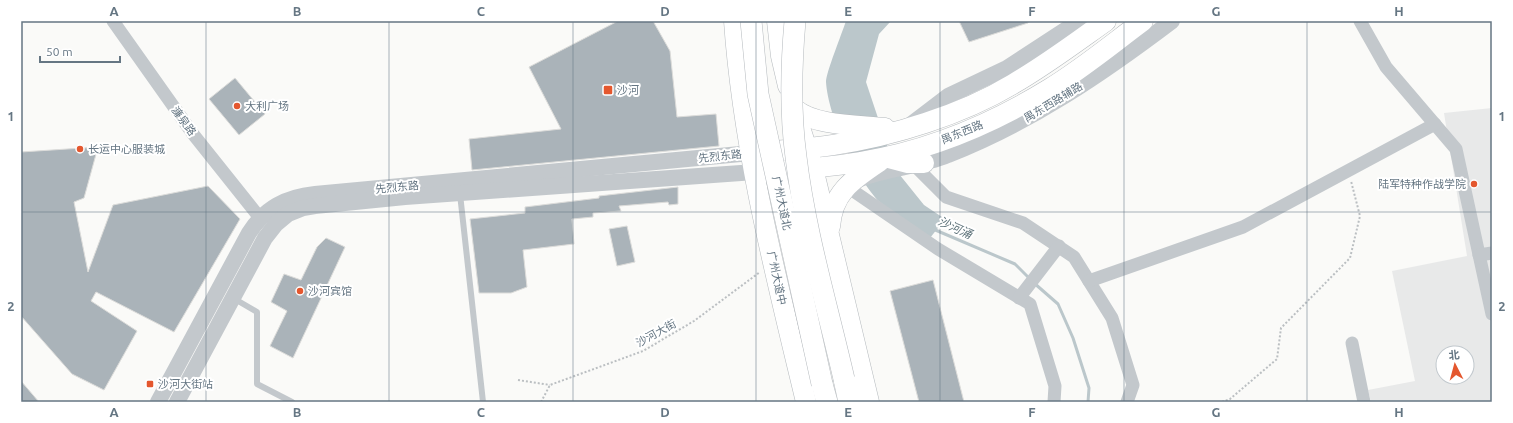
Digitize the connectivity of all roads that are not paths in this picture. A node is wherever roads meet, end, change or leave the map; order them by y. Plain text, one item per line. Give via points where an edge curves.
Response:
1 (113, 21) edge
2 (734, 21) edge
3 (751, 21) edge
4 (777, 21) edge
5 (795, 21) edge
6 (1079, 21) edge
7 (1106, 21) edge
8 (1143, 21) edge
9 (1172, 21) edge
10 (1360, 21) edge
11 (1054, 48) junction
12 (1082, 76) junction
13 (795, 109) junction
14 (1435, 124) junction
15 (872, 132) junction
16 (807, 148) junction
17 (751, 153) junction
18 (883, 162) junction
19 (919, 164) junction
20 (813, 168) junction
21 (755, 172) junction
22 (846, 186) junction
23 (460, 187) junction
24 (260, 218) junction
25 (830, 235) junction
26 (1055, 252) junction
27 (1486, 254) edge
28 (1089, 281) junction
29 (1021, 295) junction
30 (233, 298) junction
31 (1492, 314) edge
32 (1352, 343) dead end
33 (825, 393) edge
34 (158, 402) edge
35 (177, 402) edge
36 (292, 402) edge
37 (483, 402) edge
38 (806, 402) edge
39 (849, 402) edge
40 (869, 402) edge
41 (1054, 402) edge
42 (1127, 402) edge
43 (1364, 402) edge

1 - 24 street, 濂泉路 via 193,134
2 - 17 main road via 742,103
3 - 33 highway, 广州大道北, bridge via 760,101
4 - 13 main road via 784,71
5 - 39 highway, 广州大道北, bridge via 792,98 796,156 807,220
6 - 11 street
7 - 11 main road, 禺东西路
8 - 12 main road, 禺东西路
9 - 12 street, 禺东西路辅路
10 - 14 street via 1386,67
11 - 15 main road, 禺东西路 via 1012,85 981,101 939,118 904,128
12 - 18 main road, 禺东西路 via 986,122
12 - 19 street, 禺东西路辅路 via 1008,129 946,156
13 - 15 main road via 809,118
13 - 16 main road
14 - 27 street via 1456,149
14 - 28 street via 1243,227
15 - 16 main road, 禺东西路 via 834,145
15 - 18 main road
16 - 17 main road, 禺东西路
16 - 20 main road
17 - 21 main road, 广州大道中
17 - 23 street, 先烈东路
18 - 19 main road
18 - 20 main road, 禺东西路
18 - 22 main road
19 - 26 street via 946,197 1023,223
20 - 21 main road, 禺东西路
20 - 25 main road
21 - 23 street, 先烈东路
21 - 38 main road, 广州大道中
22 - 25 main road via 836,198 831,212
22 - 29 street via 938,249
23 - 24 street, 先烈东路 via 305,195 283,201
23 - 30 street, 先烈东路 via 315,206 295,211 270,230
23 - 37 lane
24 - 34 street, 先烈东路 via 249,233
25 - 40 main road
26 - 28 street via 1074,257
26 - 29 street
27 - 31 street
28 - 42 street via 1112,318 1133,385
29 - 41 street via 1030,304 1055,386
30 - 35 street, 先烈东路
30 - 36 lane via 257,312 257,384
32 - 43 street

